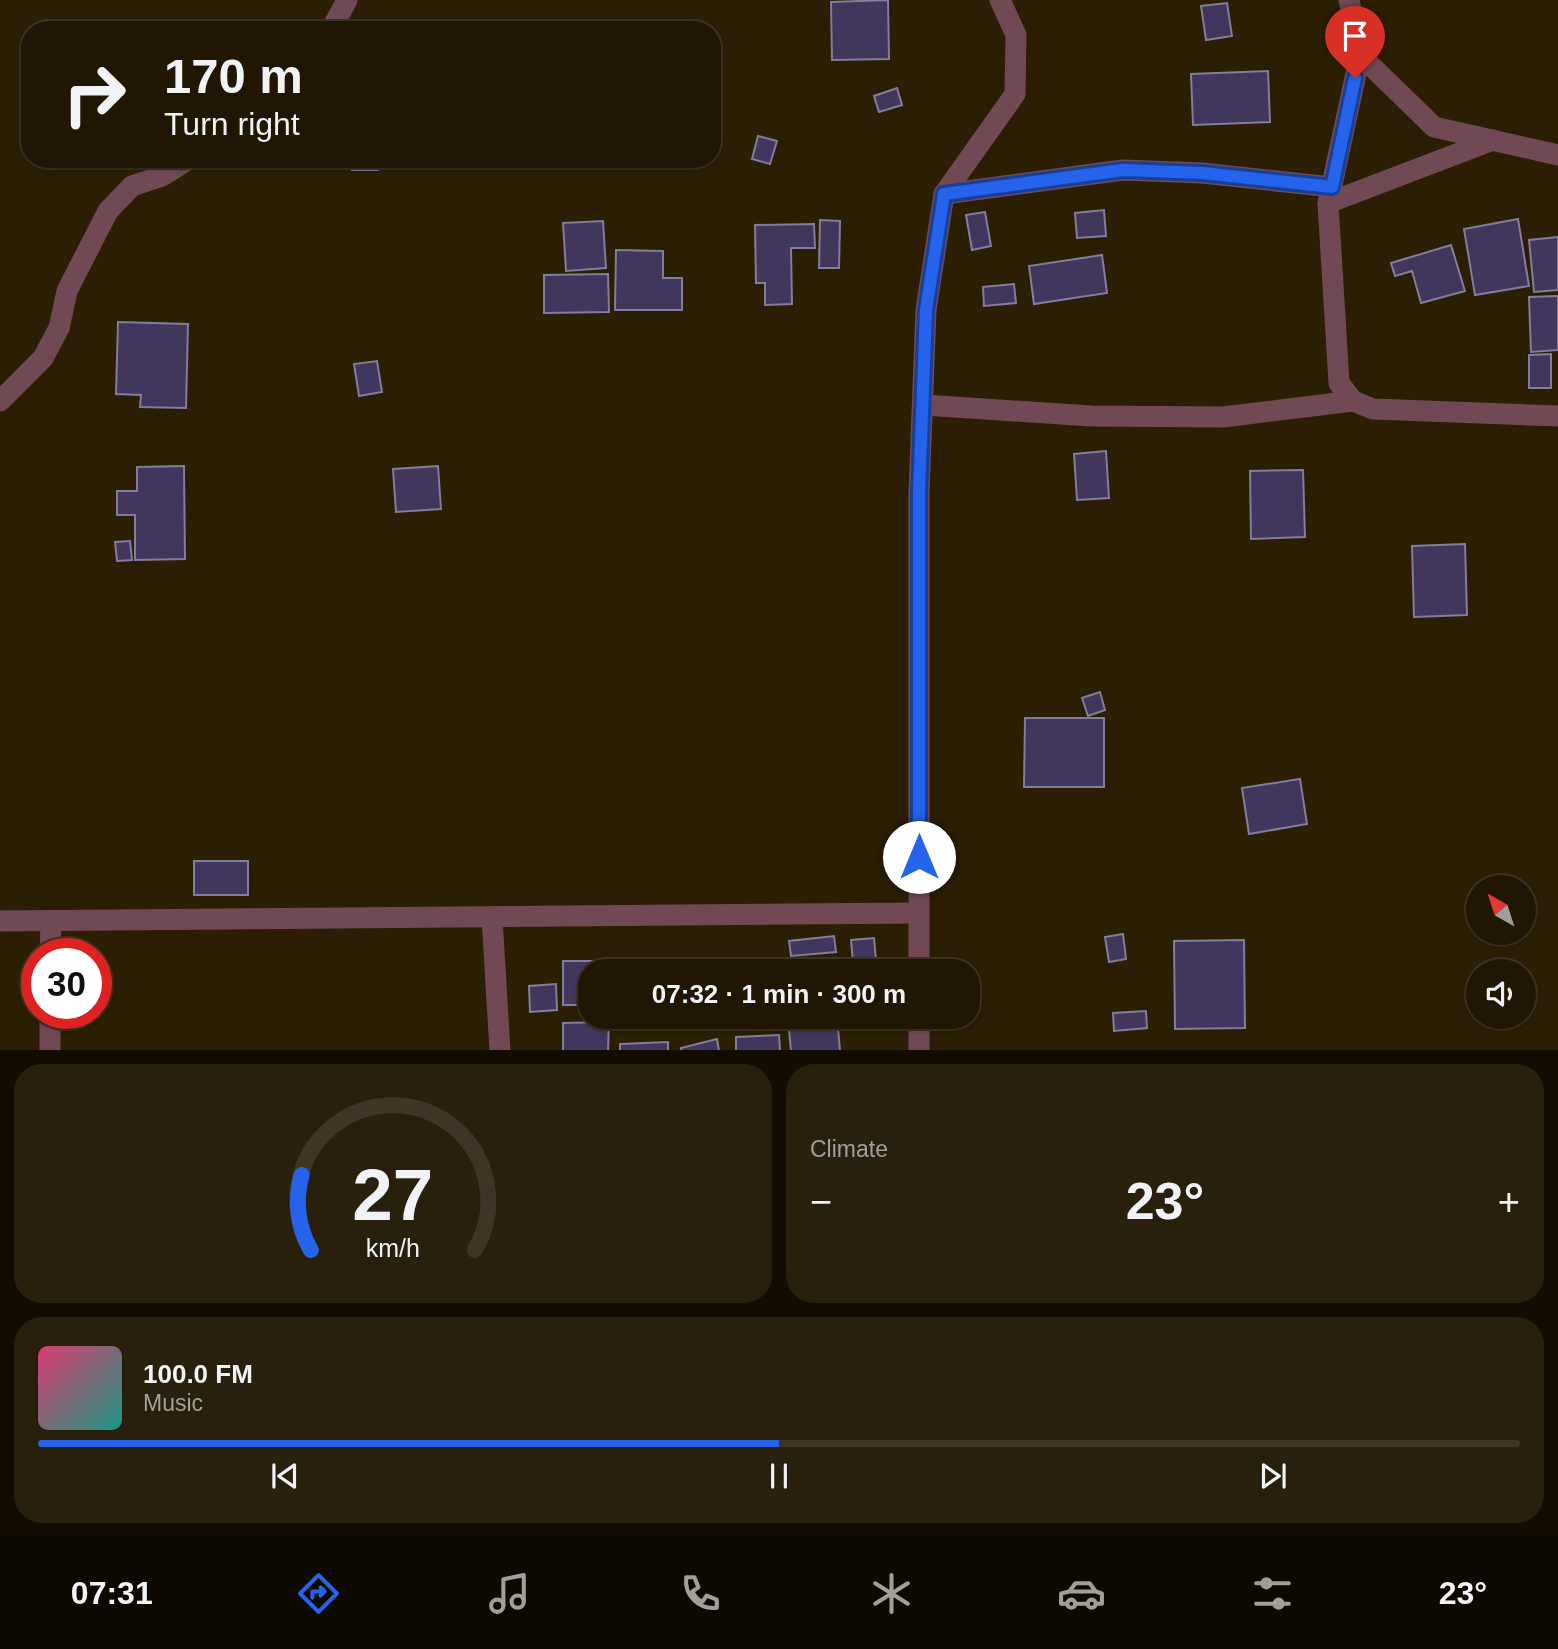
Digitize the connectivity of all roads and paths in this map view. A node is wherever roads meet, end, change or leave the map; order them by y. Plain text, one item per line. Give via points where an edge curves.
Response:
1 (347, 0) edge
2 (1000, 0) edge
3 (1349, 0) edge
4 (336, 21) edge
5 (1360, 55) junction
6 (1493, 140) junction
7 (1558, 155) edge
8 (175, 168) edge
9 (944, 194) junction
10 (1330, 195) junction
11 (0, 401) edge
12 (1353, 401) junction
13 (924, 405) junction
14 (1558, 416) edge
15 (919, 913) junction
16 (492, 917) junction
17 (0, 921) edge
18 (51, 921) junction
19 (51, 938) edge
20 (919, 959) edge
21 (50, 1029) edge
22 (919, 1029) edge
23 (50, 1050) edge
24 (500, 1050) edge
25 (919, 1050) edge

1 - 4 street
2 - 9 street via 1016,35 1015,94
3 - 5 street
5 - 6 street via 1434,127
5 - 10 street
6 - 7 street
6 - 10 street
8 - 11 street via 132,186 108,211 67,291 59,328 43,358
9 - 10 street via 1123,170 1202,173
9 - 13 street via 926,310
10 - 12 street via 1339,383
12 - 13 street via 1223,417 1091,416
12 - 14 street via 1373,409
13 - 15 street via 919,492
15 - 16 street
15 - 20 street
16 - 18 street
16 - 24 street
17 - 18 street
18 - 19 street
21 - 23 street
22 - 25 street

